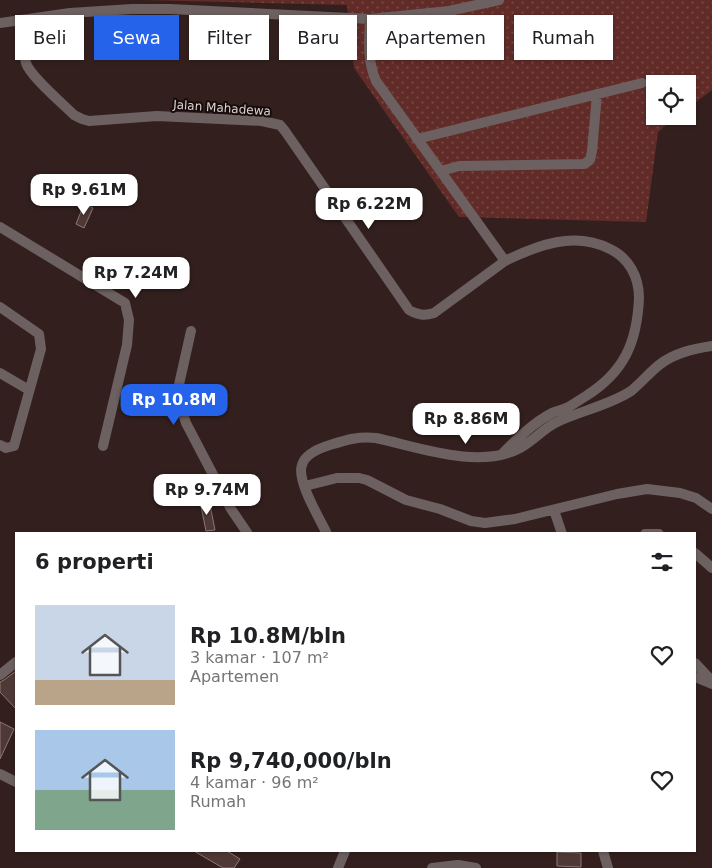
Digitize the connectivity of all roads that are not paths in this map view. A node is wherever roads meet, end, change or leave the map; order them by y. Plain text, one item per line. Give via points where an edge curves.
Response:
1 (499, 0) edge
2 (63, 15) edge
3 (410, 15) edge
4 (367, 19) edge
5 (15, 21) edge
6 (0, 23) edge
7 (26, 60) edge
8 (369, 60) edge
9 (642, 83) dead end
10 (597, 94) junction
11 (417, 140) junction
12 (441, 171) junction
13 (0, 227) edge
14 (505, 261) junction
15 (0, 308) edge
16 (190, 331) dead end
17 (712, 346) edge
18 (0, 373) edge
19 (29, 390) junction
20 (0, 445) edge
21 (103, 446) dead end
22 (500, 456) junction
23 (305, 486) junction
24 (712, 509) edge
25 (554, 510) junction
26 (480, 522) junction
27 (247, 532) edge
28 (326, 532) edge
29 (479, 532) edge
30 (561, 532) edge
31 (696, 554) edge
32 (712, 568) edge
33 (15, 663) edge
34 (696, 664) edge
35 (0, 675) edge
36 (696, 677) edge
37 (712, 683) edge
38 (0, 774) edge
39 (15, 782) edge
40 (345, 852) edge
41 (603, 852) edge
42 (338, 868) edge
43 (432, 868) edge
44 (476, 868) edge
45 (608, 868) edge

1 - 3 street via 449,11
2 - 4 street via 170,9
5 - 6 street
7 - 14 street, Jalan Mahadewa via 32,73 82,119 98,121 157,116 262,121 280,125 409,310 417,315 434,313
8 - 11 street via 376,81
9 - 10 street
10 - 11 street
10 - 12 street via 592,151 590,160 584,164 459,166
11 - 12 street
12 - 14 street
13 - 21 street via 125,304 129,320 127,345
14 - 22 street via 550,243 565,240 595,243 609,248 628,262 639,294 637,323 630,349 615,372 596,390 536,424
15 - 19 street via 39,334 41,349
16 - 27 street via 178,389 179,401 186,423
17 - 22 street via 670,358 630,391 556,423 520,449
18 - 19 street
19 - 20 street via 14,446 6,448
22 - 23 street via 457,456 376,438 353,437 316,451 304,461 301,470
23 - 26 street via 337,478 359,478 406,500
23 - 28 street
24 - 25 street via 696,498 680,493 647,490
25 - 26 street via 500,522
25 - 30 street
26 - 29 street
31 - 32 street
33 - 35 street
34 - 37 street
36 - 37 street
38 - 39 street
40 - 42 street
41 - 45 street
43 - 44 street via 445,865

